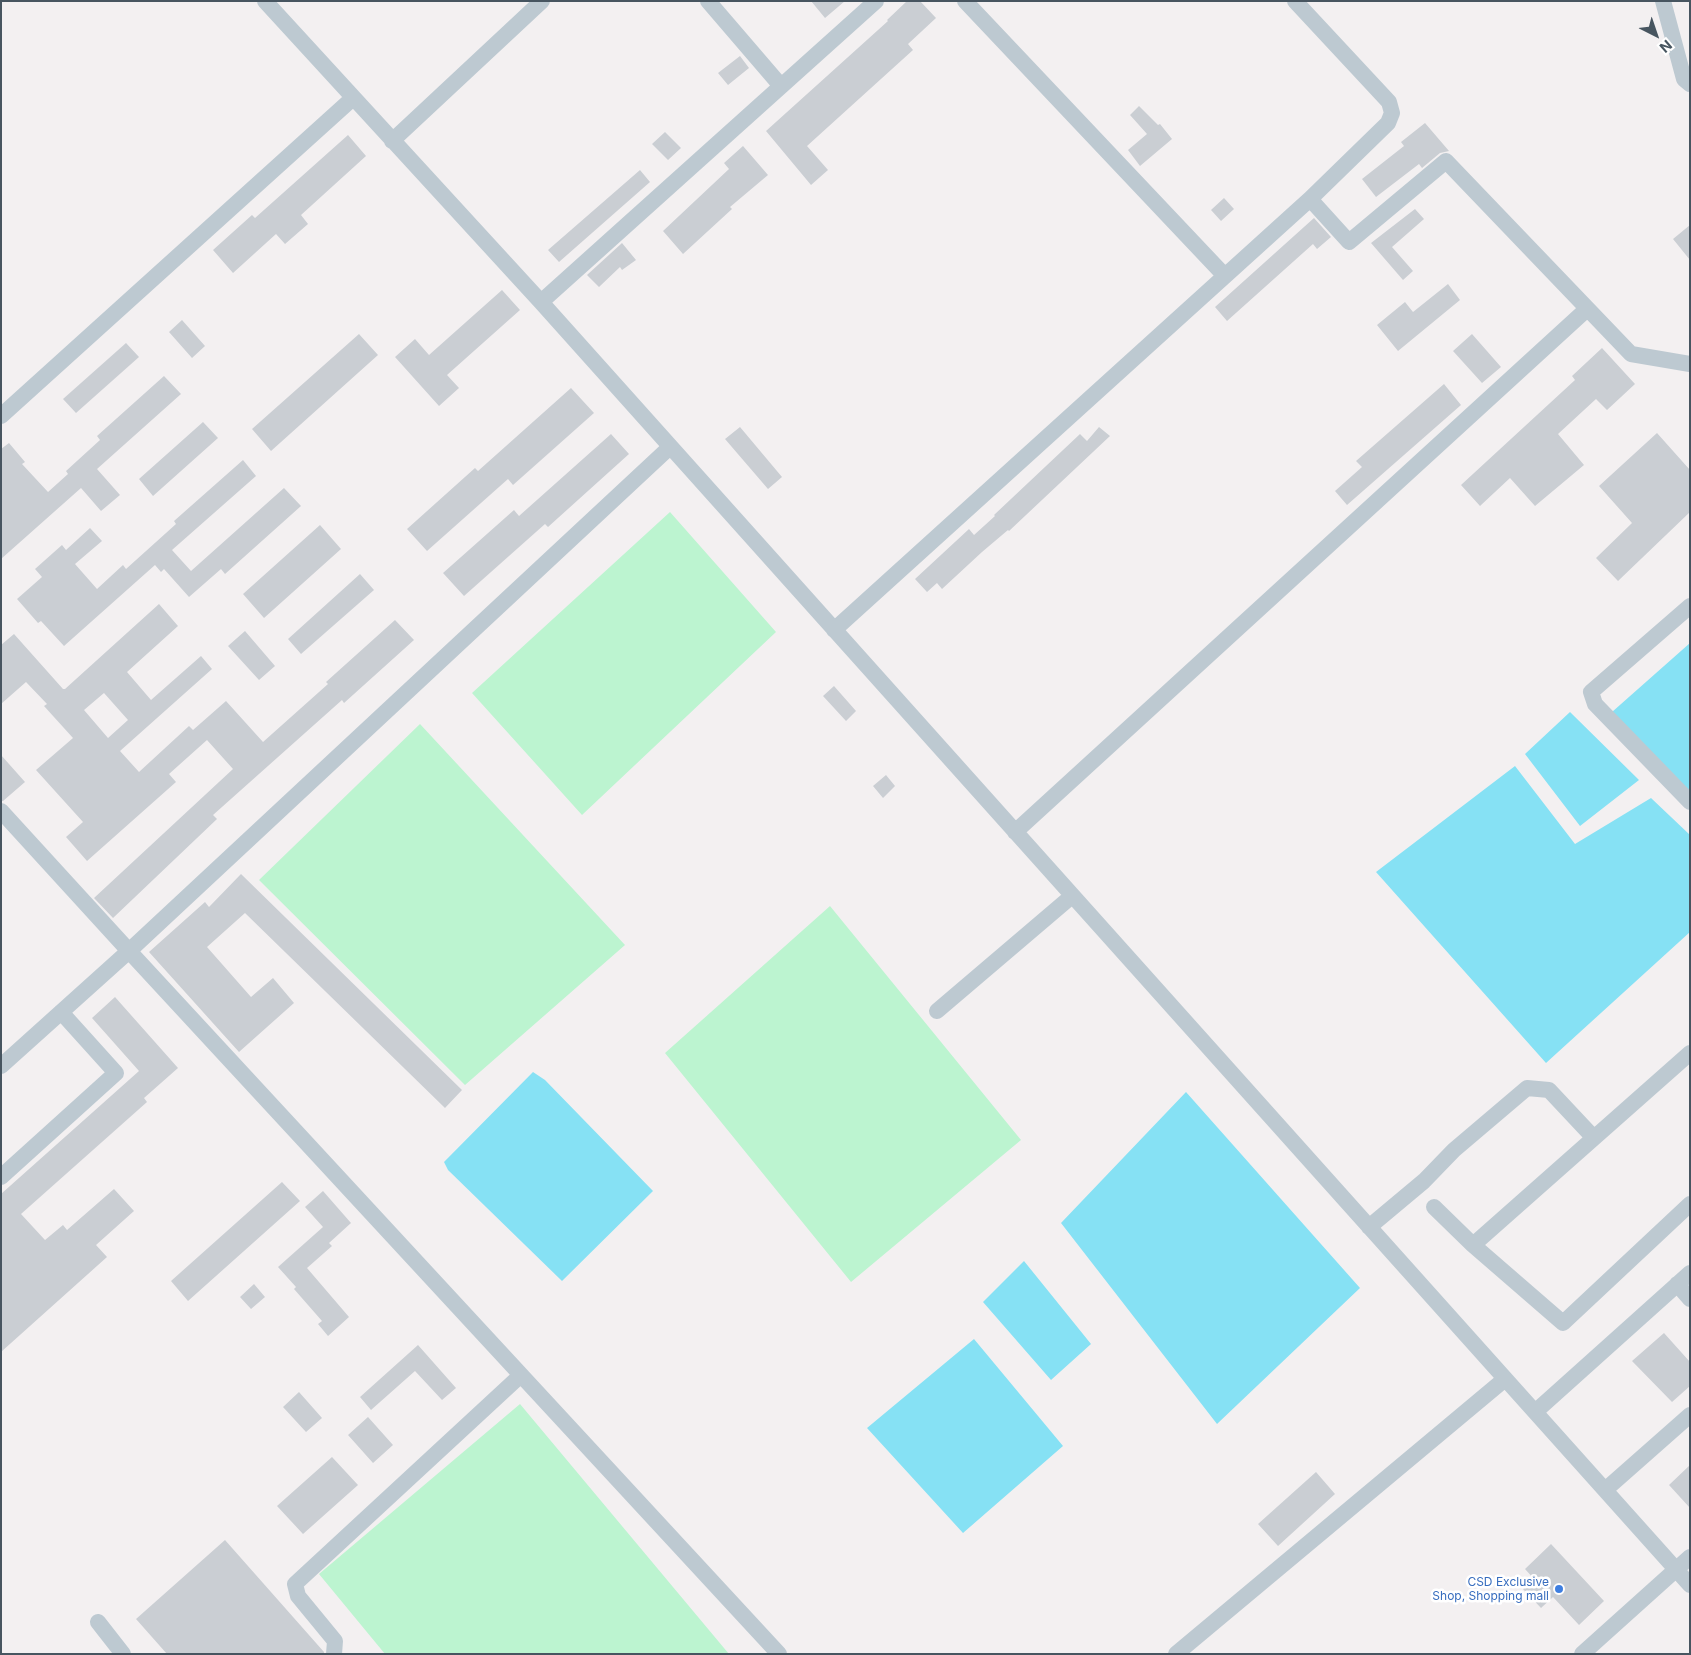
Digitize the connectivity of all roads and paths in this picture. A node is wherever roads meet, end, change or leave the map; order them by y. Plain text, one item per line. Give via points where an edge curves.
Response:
1 (265, 1) edge
2 (542, 1) edge
3 (708, 1) edge
4 (876, 1) edge
5 (965, 1) edge
6 (1295, 1) edge
7 (1663, 1) edge
8 (1690, 84) edge
9 (781, 86) junction
10 (353, 98) junction
11 (392, 141) junction
12 (1310, 199) junction
13 (1225, 276) junction
14 (541, 302) junction
15 (1587, 309) junction
16 (1690, 364) edge
17 (1, 416) edge
18 (670, 447) junction
19 (1690, 606) edge
20 (834, 630) junction
21 (1690, 802) edge
22 (1, 811) edge
23 (1015, 832) junction
24 (1072, 896) junction
25 (128, 951) junction
26 (936, 1011) dead end
27 (61, 1012) junction
28 (1690, 1053) edge
29 (1, 1066) edge
30 (1594, 1138) junction
31 (1, 1177) edge
32 (1690, 1204) edge
33 (1434, 1207) dead end
34 (1369, 1227) junction
35 (1473, 1246) junction
36 (1690, 1273) edge
37 (1677, 1284) junction
38 (1690, 1299) edge
39 (521, 1375) junction
40 (1505, 1379) junction
41 (1535, 1412) junction
42 (1690, 1415) edge
43 (1605, 1490) junction
44 (1690, 1557) edge
45 (1676, 1570) junction
46 (1690, 1585) edge
47 (98, 1622) dead end
48 (123, 1654) edge
49 (334, 1654) edge
50 (778, 1654) edge
51 (1176, 1654) edge
52 (1582, 1654) edge

1 - 10 street
2 - 11 street
3 - 9 street
4 - 9 street
5 - 13 street
6 - 12 street via 1389,102 1392,113 1388,123
7 - 8 street via 1684,78
9 - 14 street
10 - 11 street
10 - 17 street
11 - 14 street
12 - 13 street
12 - 15 street via 1350,242 1446,162
13 - 20 street
14 - 18 street
15 - 16 street via 1631,354
15 - 23 street
18 - 20 street
18 - 25 street
19 - 21 street via 1591,692 1595,704
20 - 23 street
22 - 25 street
23 - 24 street
24 - 26 street
24 - 34 street
25 - 27 street
25 - 39 street
27 - 29 street
27 - 31 street via 116,1073
28 - 30 street
30 - 34 street via 1549,1090 1527,1088 1454,1150 1424,1182
30 - 35 street
32 - 35 street via 1562,1323
33 - 35 street
34 - 40 street
36 - 37 street
37 - 38 street
37 - 41 street
39 - 49 street via 295,1584 298,1596 335,1641
39 - 50 street
40 - 41 street
40 - 51 street
41 - 43 street
42 - 43 street
43 - 45 street
44 - 45 street
45 - 46 street
45 - 52 street
47 - 48 street

